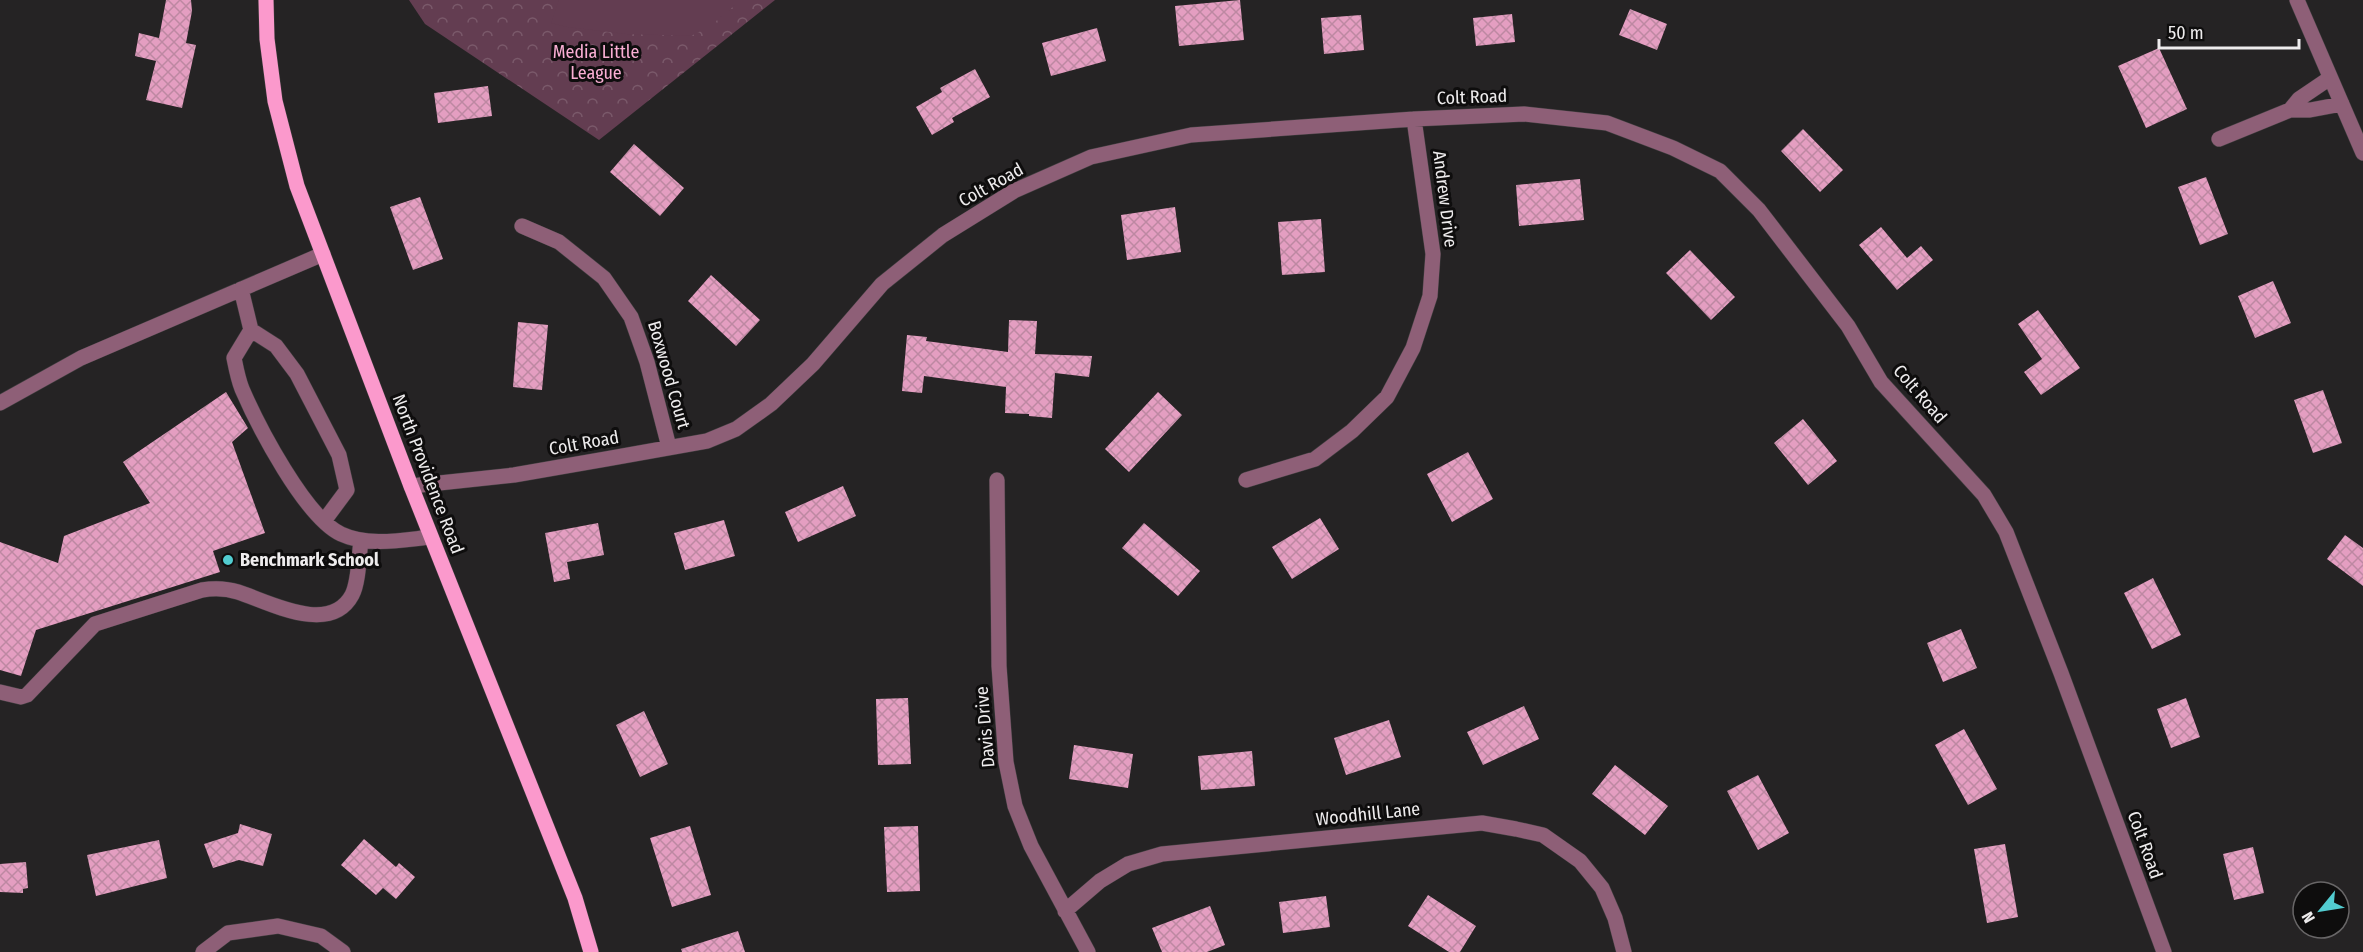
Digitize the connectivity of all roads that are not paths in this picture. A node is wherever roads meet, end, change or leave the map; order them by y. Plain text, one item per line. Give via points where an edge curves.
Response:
1 (266, 0) edge
2 (2296, 0) edge
3 (2330, 78) junction
4 (2342, 104) junction
5 (2290, 110) junction
6 (1414, 119) junction
7 (2219, 140) dead end
8 (2363, 153) edge
9 (522, 226) dead end
10 (323, 254) junction
11 (241, 289) junction
12 (251, 330) junction
13 (0, 403) edge
14 (669, 447) junction
15 (997, 480) dead end
16 (1246, 480) dead end
17 (411, 486) junction
18 (324, 521) junction
19 (431, 537) junction
20 (361, 540) junction
21 (0, 692) edge
22 (1065, 911) junction
23 (203, 952) edge
24 (343, 952) edge
25 (591, 952) edge
26 (1088, 952) edge
27 (1624, 952) edge
28 (2164, 952) edge

1 - 10 main road, North Providence Road via 275,101 297,186
2 - 3 street
3 - 4 street
3 - 5 street
4 - 5 street
4 - 8 street
5 - 7 street
6 - 14 street, Colt Road via 1191,135 1090,157 1014,191 943,235 882,284 813,364 771,404 736,429 707,441
6 - 16 street, Andrew Drive via 1433,254 1430,296 1413,348 1387,397 1352,430 1315,459
6 - 28 street, Colt Road via 1524,114 1607,123 1720,171 1759,210 1848,326 1881,382 1984,495 2006,532
9 - 14 street, Boxwood Court via 559,242 604,278 631,317
10 - 11 street
10 - 17 main road, North Providence Road
11 - 12 street
11 - 13 street via 81,358
12 - 18 street via 234,358 241,387 275,452 310,507
12 - 18 street via 276,346 297,374 339,455 347,490
14 - 17 street, Colt Road via 514,475
15 - 22 street, Davis Drive via 999,666 1006,762 1015,806
17 - 19 main road, North Providence Road
18 - 20 street via 341,534
19 - 20 street
19 - 25 main road, North Providence Road via 575,898
20 - 21 street via 352,594 340,608 320,615 299,613 216,587 202,590 95,624 27,695
22 - 26 street, Davis Drive
22 - 27 street, Woodhill Lane via 1100,881 1128,864 1162,854 1482,823 1543,835 1580,861 1602,888
23 - 24 street via 228,933 278,926 321,936

